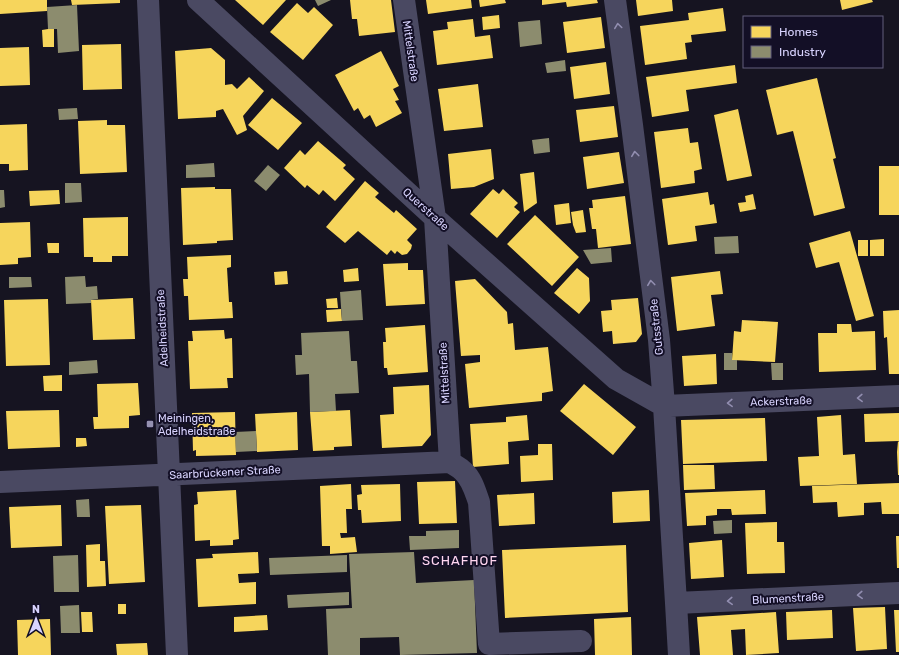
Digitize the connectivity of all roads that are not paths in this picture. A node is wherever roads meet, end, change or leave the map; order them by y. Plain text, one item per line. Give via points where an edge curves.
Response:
1 (148, 0) edge
2 (198, 0) edge
3 (404, 0) edge
4 (615, 0) edge
5 (435, 218) junction
6 (899, 396) edge
7 (664, 406) junction
8 (450, 462) junction
9 (169, 475) junction
10 (0, 482) edge
11 (899, 593) edge
12 (676, 603) junction
13 (581, 640) dead end
14 (177, 655) edge
15 (679, 655) edge

1 - 9 street, Adelheidstraße
2 - 5 street, Querstraße
3 - 5 street, Mittelstraße
7 -> 4 street, Gutsstraße via 658,332
5 - 7 street, Querstraße via 616,379
5 - 8 street, Mittelstraße
6 -> 7 street, Ackerstraße
7 - 12 street, Gutsstraße
8 - 9 street, Saarbrückener Straße
8 - 13 street via 468,477 479,502 488,644
9 - 10 street, Saarbrückener Straße
9 - 14 street, Adelheidstraße
11 -> 12 street, Blumenstraße
12 - 15 street, Gutsstraße

